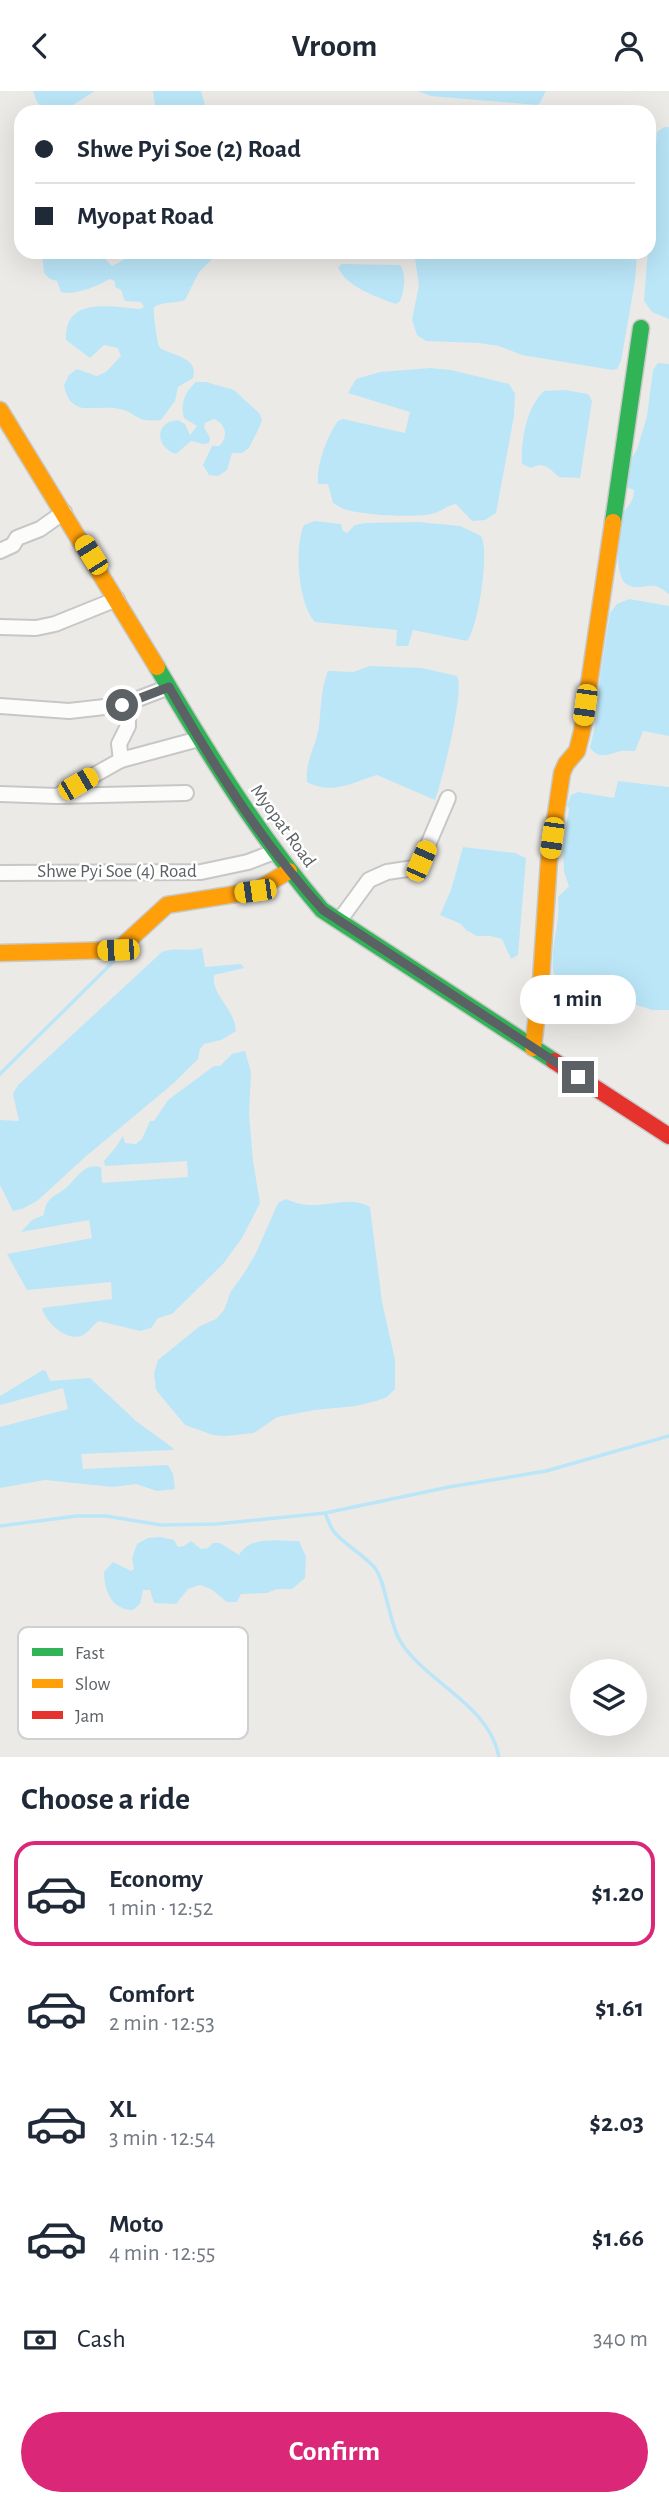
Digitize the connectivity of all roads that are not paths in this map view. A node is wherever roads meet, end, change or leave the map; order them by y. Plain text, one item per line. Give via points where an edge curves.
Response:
1 (641, 328) dead end
2 (0, 409) edge
3 (64, 512) junction
4 (0, 551) edge
5 (117, 599) junction
6 (0, 627) edge
7 (169, 687) junction
8 (128, 703) junction
9 (0, 706) edge
10 (199, 739) junction
11 (121, 760) junction
12 (186, 793) dead end
13 (0, 794) edge
14 (57, 796) junction
15 (448, 798) dead end
16 (274, 852) junction
17 (289, 871) junction
18 (0, 873) edge
19 (339, 921) junction
20 (0, 953) edge
21 (533, 1048) junction
22 (669, 1136) edge

1 - 21 street via 582,731 560,785
2 - 3 street, Myopat Road
3 - 4 street
3 - 5 street, Myopat Road
5 - 6 street via 46,626
5 - 7 street, Myopat Road
7 - 8 street
7 - 10 street, Myopat Road
8 - 9 street via 69,711
8 - 11 street via 128,726 119,744
10 - 11 street
10 - 16 street, Myopat Road
11 - 14 street
12 - 14 street
13 - 14 street
15 - 19 street via 421,861 414,868 369,880
16 - 17 street, Myopat Road
16 - 18 street, Shwe Pyi Soe (4) Road via 201,872
17 - 19 street, Myopat Road via 323,910
17 - 20 street via 255,891 166,905 118,950
19 - 21 street, Myopat Road
21 - 22 street, Myopat Road

